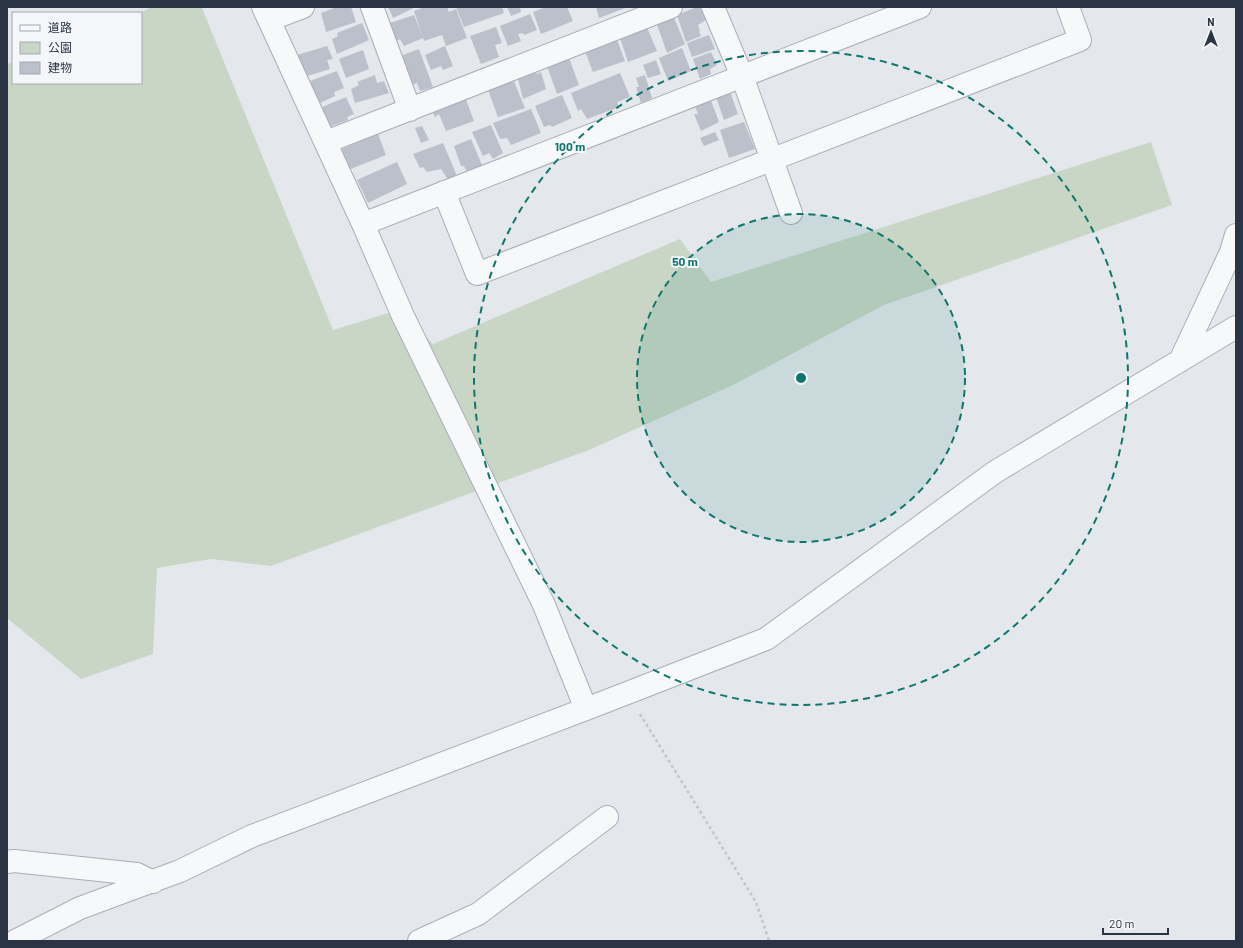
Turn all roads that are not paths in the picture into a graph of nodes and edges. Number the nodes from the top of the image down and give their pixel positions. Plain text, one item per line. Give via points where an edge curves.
1 (303, 7) edge
2 (372, 7) edge
3 (671, 7) edge
4 (713, 7) edge
5 (920, 7) edge
6 (1068, 7) edge
7 (266, 13) edge
8 (742, 76) junction
9 (410, 110) junction
10 (326, 142) junction
11 (772, 159) junction
12 (444, 192) junction
13 (791, 213) dead end
14 (363, 224) junction
15 (1236, 236) edge
16 (1236, 327) edge
17 (1180, 361) junction
18 (586, 709) junction
19 (607, 817) dead end
20 (7, 862) edge
21 (153, 882) junction
22 (15, 941) edge
23 (419, 941) edge

1 - 7 street
2 - 9 street
3 - 9 street
4 - 8 street
5 - 8 street
6 - 11 street via 1080,40
7 - 10 street
8 - 11 street
8 - 12 street
9 - 10 street
10 - 14 street
11 - 12 street via 477,274
11 - 13 street
12 - 14 street
14 - 18 street via 403,316 544,605
15 - 17 street
16 - 17 street
17 - 18 street via 995,472 766,639
18 - 21 street via 252,836
19 - 23 street via 478,914
20 - 21 street via 137,874
21 - 22 street via 80,908

